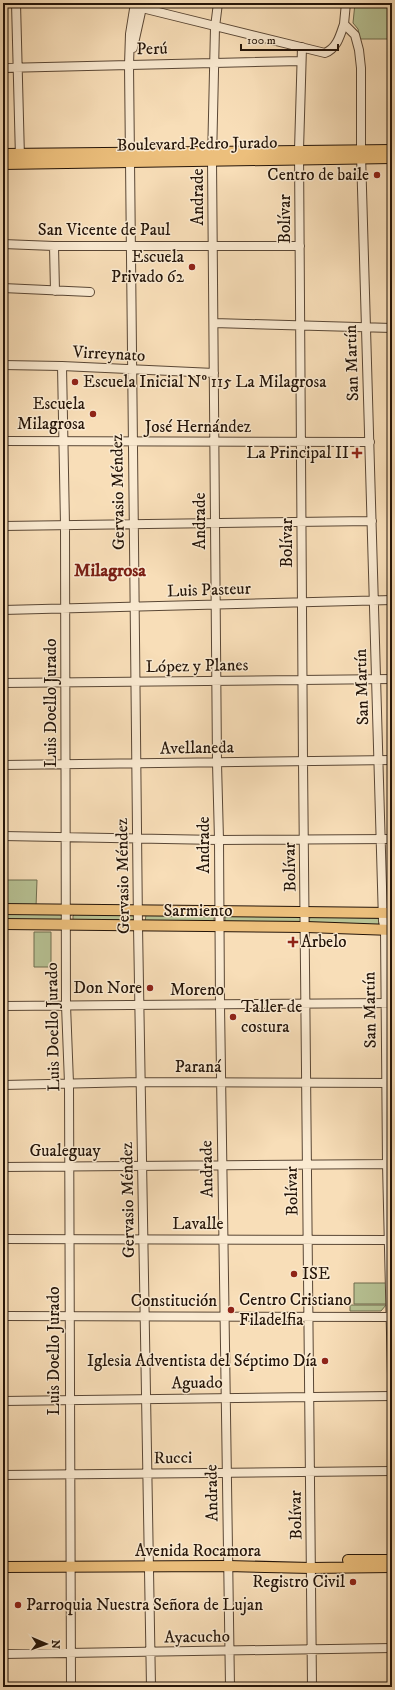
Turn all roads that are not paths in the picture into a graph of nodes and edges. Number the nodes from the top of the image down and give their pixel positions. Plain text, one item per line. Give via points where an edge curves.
1 (16, 3) edge
2 (130, 3) edge
3 (135, 3) edge
4 (218, 3) edge
5 (346, 3) edge
6 (143, 6) edge
7 (344, 24) junction
8 (215, 27) junction
9 (130, 34) junction
10 (302, 47) junction
11 (301, 61) junction
12 (215, 63) junction
13 (128, 65) junction
14 (18, 67) junction
15 (3, 68) edge
16 (392, 150) edge
17 (3, 154) edge
18 (299, 154) junction
19 (361, 154) junction
20 (213, 156) junction
21 (129, 157) junction
22 (392, 158) edge
23 (20, 159) junction
24 (3, 164) edge
25 (3, 244) edge
26 (213, 245) junction
27 (54, 246) junction
28 (131, 246) junction
29 (300, 246) junction
30 (3, 288) edge
31 (55, 291) junction
32 (90, 292) dead end
33 (214, 323) junction
34 (300, 326) junction
35 (366, 327) junction
36 (392, 328) edge
37 (3, 365) edge
38 (62, 366) junction
39 (132, 370) junction
40 (214, 373) junction
41 (3, 441) edge
42 (64, 441) junction
43 (133, 442) junction
44 (215, 442) junction
45 (301, 442) junction
46 (370, 442) junction
47 (372, 521) junction
48 (302, 522) junction
49 (215, 523) junction
50 (134, 524) junction
51 (65, 525) junction
52 (3, 526) edge
53 (374, 600) junction
54 (392, 600) edge
55 (302, 602) junction
56 (216, 604) junction
57 (135, 607) junction
58 (66, 608) junction
59 (3, 610) edge
60 (392, 679) edge
61 (303, 680) junction
62 (376, 680) junction
63 (216, 681) junction
64 (135, 682) junction
65 (3, 683) edge
66 (66, 683) junction
67 (379, 760) junction
68 (392, 760) edge
69 (303, 762) junction
70 (217, 763) junction
71 (66, 764) junction
72 (136, 764) junction
73 (3, 765) edge
74 (3, 836) edge
75 (67, 838) junction
76 (137, 839) junction
77 (304, 839) junction
78 (381, 839) junction
79 (392, 839) edge
80 (220, 840) junction
81 (3, 909) edge
82 (67, 910) junction
83 (138, 910) junction
84 (219, 911) junction
85 (306, 912) junction
86 (387, 913) edge
87 (3, 924) edge
88 (67, 925) junction
89 (138, 926) junction
90 (219, 927) junction
91 (306, 927) junction
92 (388, 930) edge
93 (306, 1003) junction
94 (388, 1003) edge
95 (66, 1005) junction
96 (139, 1005) junction
97 (220, 1005) junction
98 (3, 1006) edge
99 (141, 1082) junction
100 (221, 1082) junction
101 (306, 1082) junction
102 (68, 1083) junction
103 (389, 1083) edge
104 (3, 1085) edge
105 (390, 1164) edge
106 (222, 1165) junction
107 (307, 1165) junction
108 (68, 1166) junction
109 (142, 1166) junction
110 (3, 1167) edge
111 (3, 1238) edge
112 (68, 1239) junction
113 (144, 1239) junction
114 (223, 1240) junction
115 (308, 1240) junction
116 (390, 1240) edge
117 (3, 1316) edge
118 (69, 1316) junction
119 (145, 1316) junction
120 (225, 1316) junction
121 (309, 1316) junction
122 (391, 1317) edge
123 (392, 1375) edge
124 (392, 1396) edge
125 (310, 1397) junction
126 (226, 1398) junction
127 (147, 1399) junction
128 (69, 1400) junction
129 (3, 1401) edge
130 (392, 1471) edge
131 (310, 1472) junction
132 (148, 1473) junction
133 (227, 1473) junction
134 (70, 1474) junction
135 (3, 1475) edge
136 (392, 1560) edge
137 (3, 1561) edge
138 (228, 1563) junction
139 (70, 1564) junction
140 (150, 1564) junction
141 (311, 1564) junction
142 (3, 1567) edge
143 (392, 1567) edge
144 (392, 1648) edge
145 (312, 1650) junction
146 (229, 1651) junction
147 (150, 1653) junction
148 (3, 1654) edge
149 (71, 1654) junction
150 (72, 1687) edge
151 (150, 1687) edge
152 (230, 1687) edge
153 (312, 1687) edge

1 - 14 street
2 - 9 street
3 - 9 street, Gervasio Méndez
4 - 8 street, Andrade
5 - 7 street
6 - 8 street
6 - 13 street, Gervasio Méndez
7 - 10 street via 332,50 325,53
7 - 19 street, San Martín via 355,35 361,68
8 - 10 street
8 - 12 street, Andrade
9 - 13 street, Gervasio Méndez
10 - 11 street, Bolívar
11 - 12 street, Perú
11 - 18 street, Bolívar
12 - 13 street, Perú
12 - 20 street, Andrade
13 - 14 street, Perú
13 - 21 street, Gervasio Méndez
14 - 15 street, Perú
14 - 23 street
16 - 19 main road, Boulevard Pedro Jurado
17 - 23 main road, Boulevard Pedro Jurado
18 - 19 main road, Boulevard Pedro Jurado
18 - 20 main road, Boulevard Pedro Jurado
18 - 29 street, Bolívar
19 - 22 main road, Boulevard Pedro Jurado
19 - 35 street, San Martín
20 - 21 main road, Boulevard Pedro Jurado
20 - 26 street, Andrade
21 - 23 main road, Boulevard Pedro Jurado
21 - 28 street, Gervasio Méndez
23 - 24 main road, Boulevard Pedro Jurado
25 - 27 street, San Vicente de Paul
26 - 28 street, San Vicente de Paul
26 - 29 street, San Vicente de Paul
26 - 33 street, Andrade
27 - 28 street, San Vicente de Paul
27 - 31 street
28 - 39 street, Gervasio Méndez
29 - 34 street, Bolívar
30 - 31 street
31 - 32 street
33 - 34 street
33 - 40 street, Andrade
34 - 35 street
34 - 45 street, Bolívar
35 - 36 street
35 - 46 street, San Martín
37 - 38 street, Virreynato
38 - 39 street, Virreynato
38 - 42 street, Luis Doello Jurado
39 - 40 street, Virreynato
39 - 43 street, Gervasio Méndez
40 - 44 street, Andrade
41 - 42 street, José Hernández
42 - 43 street, José Hernández
42 - 51 street, Luis Doello Jurado
43 - 44 street, José Hernández
43 - 50 street, Gervasio Méndez
44 - 45 street, José Hernández
44 - 49 street, Andrade
45 - 46 street, José Hernández
45 - 48 street, Bolívar
46 - 47 street, San Martín
47 - 48 street
47 - 53 street, San Martín
48 - 49 street
48 - 55 street, Bolívar
49 - 50 street
49 - 56 street, Andrade
50 - 51 street
50 - 57 street, Gervasio Méndez
51 - 52 street
51 - 58 street, Luis Doello Jurado
53 - 54 street, Luis Pasteur
53 - 55 street, Luis Pasteur
53 - 62 street, San Martín
55 - 56 street, Luis Pasteur
55 - 61 street, Bolívar
56 - 57 street, Luis Pasteur
56 - 63 street, Andrade
57 - 58 street, Luis Pasteur
57 - 64 street, Gervasio Méndez
58 - 59 street, Luis Pasteur
58 - 66 street, Luis Doello Jurado
60 - 62 street, López y Planes
61 - 62 street, López y Planes
61 - 63 street, López y Planes
61 - 69 street, Bolívar
62 - 67 street, San Martín
63 - 64 street, López y Planes
63 - 70 street, Andrade
64 - 66 street, López y Planes
64 - 72 street, Gervasio Méndez
65 - 66 street, López y Planes
66 - 71 street, Luis Doello Jurado
67 - 68 street, Avellaneda
67 - 69 street, Avellaneda
67 - 78 street, San Martín
69 - 70 street, Avellaneda
69 - 77 street, Bolívar
70 - 72 street, Avellaneda
70 - 80 street, Andrade
71 - 72 street, Avellaneda
71 - 73 street, Avellaneda
71 - 75 street, Luis Doello Jurado
72 - 76 street, Gervasio Méndez
74 - 75 street
75 - 76 street
75 - 82 street, Luis Doello Jurado
76 - 80 street
76 - 83 street, Gervasio Méndez
77 - 78 street
77 - 80 street
77 - 85 street, Bolívar
78 - 79 street
78 - 86 street, San Martín
80 - 84 street, Andrade
81 - 82 main road, Sarmiento
82 - 83 main road, Sarmiento
82 - 88 street, Luis Doello Jurado
83 - 84 main road, Sarmiento
83 - 89 street, Gervasio Méndez
84 - 85 main road, Sarmiento
84 - 90 street, Andrade
85 - 86 main road, Sarmiento
85 - 91 street, Bolívar
86 - 92 street, San Martín
87 - 88 main road, Sarmiento
88 - 89 main road, Sarmiento
88 - 95 street, Luis Doello Jurado
89 - 90 main road, Sarmiento
89 - 96 street, Gervasio Méndez
90 - 91 main road, Sarmiento
90 - 97 street, Andrade
91 - 92 main road, Sarmiento
91 - 93 street, Bolívar
92 - 94 street, San Martín
93 - 94 street, Moreno
93 - 97 street, Moreno
93 - 101 street, Bolívar
94 - 103 street, San Martín
95 - 96 street, Moreno
95 - 98 street, Moreno
95 - 102 street, Luis Doello Jurado
96 - 97 street, Moreno
96 - 99 street, Gervasio Méndez
97 - 100 street, Andrade
99 - 100 street, Paraná
99 - 102 street, Paraná
99 - 109 street, Gervasio Méndez
100 - 101 street, Paraná
100 - 106 street, Andrade
101 - 103 street, Paraná
101 - 107 street, Bolívar
102 - 104 street, Paraná
102 - 108 street, Luis Doello Jurado
103 - 105 street, San Martín
105 - 107 street, Gualeguay
105 - 116 street, San Martín
106 - 107 street, Gualeguay
106 - 109 street, Gualeguay
106 - 114 street, Andrade
107 - 115 street, Bolívar
108 - 109 street, Gualeguay
108 - 110 street, Gualeguay
108 - 112 street, Luis Doello Jurado
109 - 113 street, Gervasio Méndez
111 - 112 street, Lavalle
112 - 113 street, Lavalle
112 - 118 street, Luis Doello Jurado
113 - 114 street, Lavalle
113 - 119 street, Gervasio Méndez
114 - 115 street, Lavalle
114 - 120 street, Andrade
115 - 116 street, Lavalle
115 - 121 street, Bolívar
116 - 122 street, San Martín
117 - 118 street, Constitución
118 - 119 street, Constitución
118 - 128 street, Luis Doello Jurado
119 - 120 street, Constitución
119 - 127 street, Gervasio Méndez
120 - 121 street, Constitución
120 - 126 street, Andrade
121 - 122 street, Constitución
121 - 125 street, Bolívar
122 - 123 street, San Martín
124 - 125 street, Aguado
125 - 126 street, Aguado
125 - 131 street, Bolívar
126 - 127 street, Aguado
126 - 133 street, Andrade
127 - 128 street, Aguado
127 - 132 street, Gervasio Méndez
128 - 129 street, Aguado
128 - 134 street, Luis Doello Jurado
130 - 131 street, Rucci
131 - 133 street, Rucci
131 - 141 street, Bolívar
132 - 133 street, Rucci
132 - 134 street, Rucci
132 - 140 street, Gervasio Méndez
133 - 138 street, Andrade
134 - 135 street, Rucci
134 - 139 street, Luis Doello Jurado
136 - 141 main road, Avenida Rocamora
137 - 139 main road, Avenida Rocamora
138 - 140 main road, Avenida Rocamora
138 - 141 main road, Avenida Rocamora
138 - 146 street, Andrade
139 - 140 main road, Avenida Rocamora
139 - 142 main road, Avenida Rocamora
139 - 149 street, Luis Doello Jurado
140 - 147 street, Gervasio Méndez
141 - 143 main road, Avenida Rocamora
141 - 145 street, Bolívar
144 - 145 street, Ayacucho
145 - 146 street, Ayacucho
145 - 153 street, Bolívar
146 - 147 street, Ayacucho
146 - 152 street, Andrade
147 - 149 street, Ayacucho
147 - 151 street, Gervasio Méndez
148 - 149 street, Ayacucho
149 - 150 street, Luis Doello Jurado

